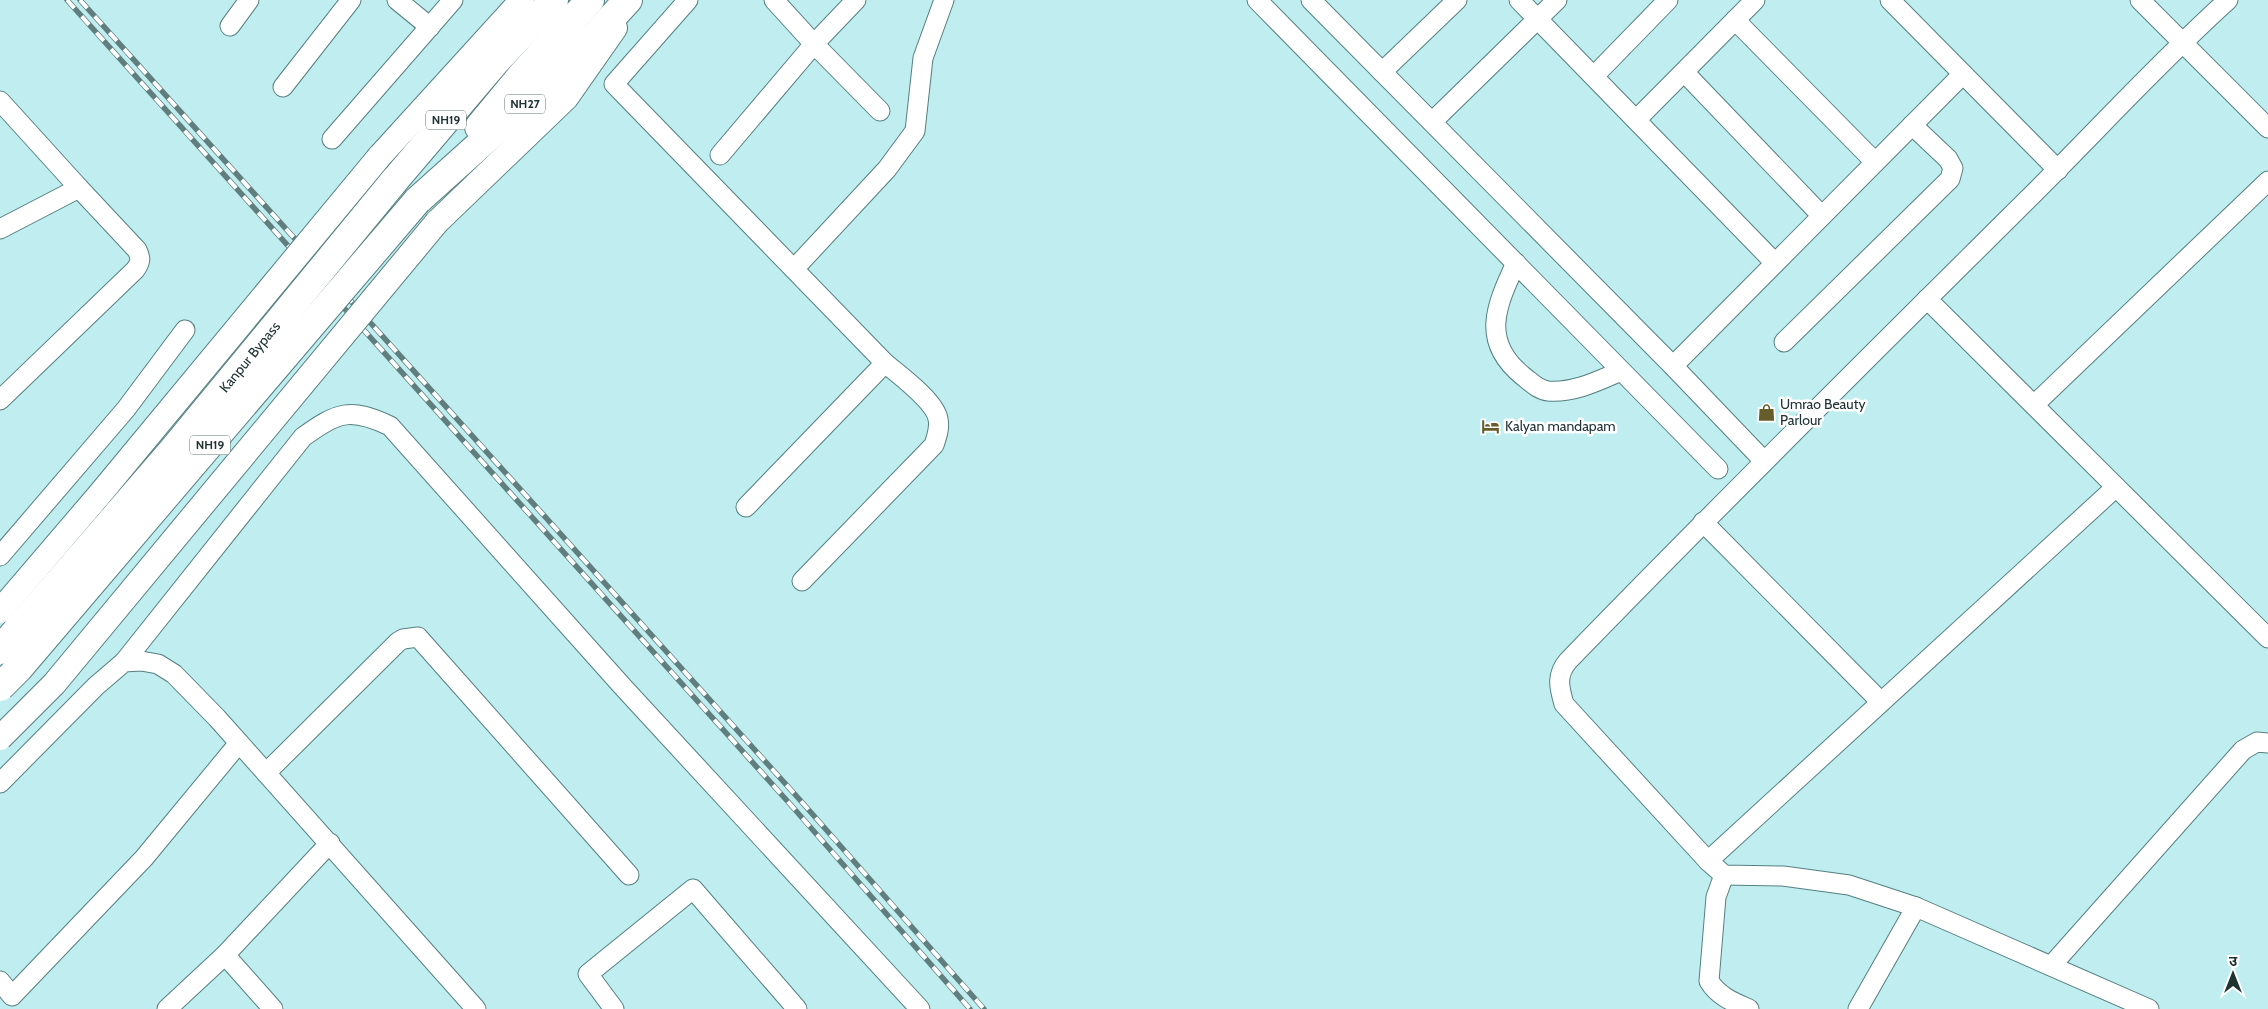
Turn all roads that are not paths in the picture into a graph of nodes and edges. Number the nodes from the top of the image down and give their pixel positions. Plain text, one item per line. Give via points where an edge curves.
1 (249, 0) edge
2 (351, 0) edge
3 (397, 0) edge
4 (453, 0) edge
5 (522, 0) edge
6 (538, 0) edge
7 (554, 0) edge
8 (590, 0) edge
9 (628, 0) edge
10 (634, 0) edge
11 (688, 0) edge
12 (774, 0) edge
13 (856, 0) edge
14 (944, 0) edge
15 (1257, 0) edge
16 (1311, 0) edge
17 (1457, 0) edge
18 (1520, 0) edge
19 (1557, 0) edge
20 (1668, 0) edge
21 (1755, 0) edge
22 (1890, 0) edge
23 (2140, 0) edge
24 (2228, 0) edge
25 (1538, 19) junction
26 (1735, 20) junction
27 (230, 26) dead end
28 (430, 27) junction
29 (2182, 42) junction
30 (814, 44) junction
31 (497, 60) junction
32 (1382, 72) junction
33 (1684, 72) junction
34 (1963, 74) junction
35 (1594, 76) junction
36 (283, 87) dead end
37 (0, 101) edge
38 (880, 111) dead end
39 (1636, 120) junction
40 (1432, 122) junction
41 (1912, 125) junction
42 (2268, 128) edge
43 (332, 139) dead end
44 (720, 155) dead end
45 (1875, 162) junction
46 (2058, 170) junction
47 (2268, 181) edge
48 (79, 188) junction
49 (417, 201) junction
50 (1822, 216) junction
51 (0, 229) edge
52 (1516, 263) junction
53 (1775, 263) junction
54 (794, 269) junction
55 (1927, 299) junction
56 (185, 330) dead end
57 (1784, 342) dead end
58 (885, 363) junction
59 (1673, 366) junction
60 (1621, 371) junction
61 (0, 400) edge
62 (2034, 406) junction
63 (1764, 461) junction
64 (1718, 469) dead end
65 (2116, 487) junction
66 (746, 507) dead end
67 (1702, 522) junction
68 (0, 556) edge
69 (802, 581) dead end
70 (0, 611) edge
71 (2268, 638) edge
72 (0, 650) edge
73 (124, 662) junction
74 (0, 687) edge
75 (1881, 702) junction
76 (0, 738) edge
77 (239, 744) junction
78 (2268, 744) edge
79 (266, 773) junction
80 (0, 783) edge
81 (330, 843) junction
82 (1708, 861) junction
83 (629, 875) dead end
84 (1724, 875) junction
85 (1916, 907) junction
86 (225, 955) junction
87 (2051, 966) junction
88 (0, 981) edge
89 (2123, 1004) edge
90 (167, 1009) edge
91 (273, 1009) edge
92 (476, 1009) edge
93 (614, 1009) edge
94 (797, 1009) edge
95 (920, 1009) edge
96 (1749, 1009) edge
97 (1858, 1009) edge
98 (2149, 1009) edge

1 - 27 street
2 - 36 street
3 - 28 street
4 - 28 street
5 - 70 main road, bridge via 379,157
6 - 31 highway
7 - 31 highway, NH19
8 - 49 highway, NH19 via 522,75
9 - 49 highway, NH27 via 564,69
10 - 76 main road, bridge via 566,98 437,222 54,684
11 - 54 street via 614,84
12 - 30 street
13 - 30 street
14 - 54 street via 923,58 915,131 887,169
15 - 52 street
16 - 32 street
17 - 32 street
18 - 25 street
19 - 25 street
20 - 35 street
21 - 26 street
22 - 34 street
23 - 29 street
24 - 29 street
25 - 35 street
25 - 40 street
26 - 33 street
26 - 45 street
28 - 43 street
29 - 42 street
29 - 46 street
30 - 38 street
30 - 44 street
31 - 72 highway, Kanpur Bypass / NH19, bridge via 394,180 173,450
32 - 40 street
33 - 39 street
33 - 50 street
34 - 41 street
34 - 46 street
35 - 39 street
37 - 48 street
39 - 53 street
40 - 59 street
41 - 45 street
41 - 57 street via 1948,158 1953,168 1950,179
45 - 50 street
46 - 55 street
47 - 62 street
48 - 51 street
48 - 61 street via 137,250 140,264
49 - 74 highway, Kanpur Bypass / NH19, bridge
50 - 53 street
52 - 60 street
52 - 60 street via 1500,298 1496,320 1496,338 1508,363 1538,389 1548,391 1588,386
53 - 59 street
54 - 58 street
55 - 62 street
55 - 63 street
56 - 68 street via 126,409
58 - 66 street
58 - 69 street via 929,402 938,417 939,428 934,445
59 - 63 street
60 - 64 street
62 - 65 street
63 - 67 street
65 - 71 street
65 - 75 street
67 - 75 street
67 - 82 street via 1568,660 1558,683 1564,704
73 - 77 street via 158,664 174,674
73 - 80 street
73 - 95 street via 303,437 324,422 344,415 366,415 390,426 616,679
75 - 82 street
77 - 79 street
77 - 88 street via 144,858 12,996
78 - 87 street via 2257,742 2243,750
79 - 81 street
79 - 83 street via 398,642 418,637
81 - 86 street
81 - 92 street
82 - 84 street
84 - 85 street via 1783,876 1849,885
84 - 96 street via 1716,897 1709,981 1715,990
85 - 87 street
85 - 97 street
86 - 90 street
86 - 91 street
87 - 89 street
89 - 98 street
93 - 94 street via 588,974 693,889

